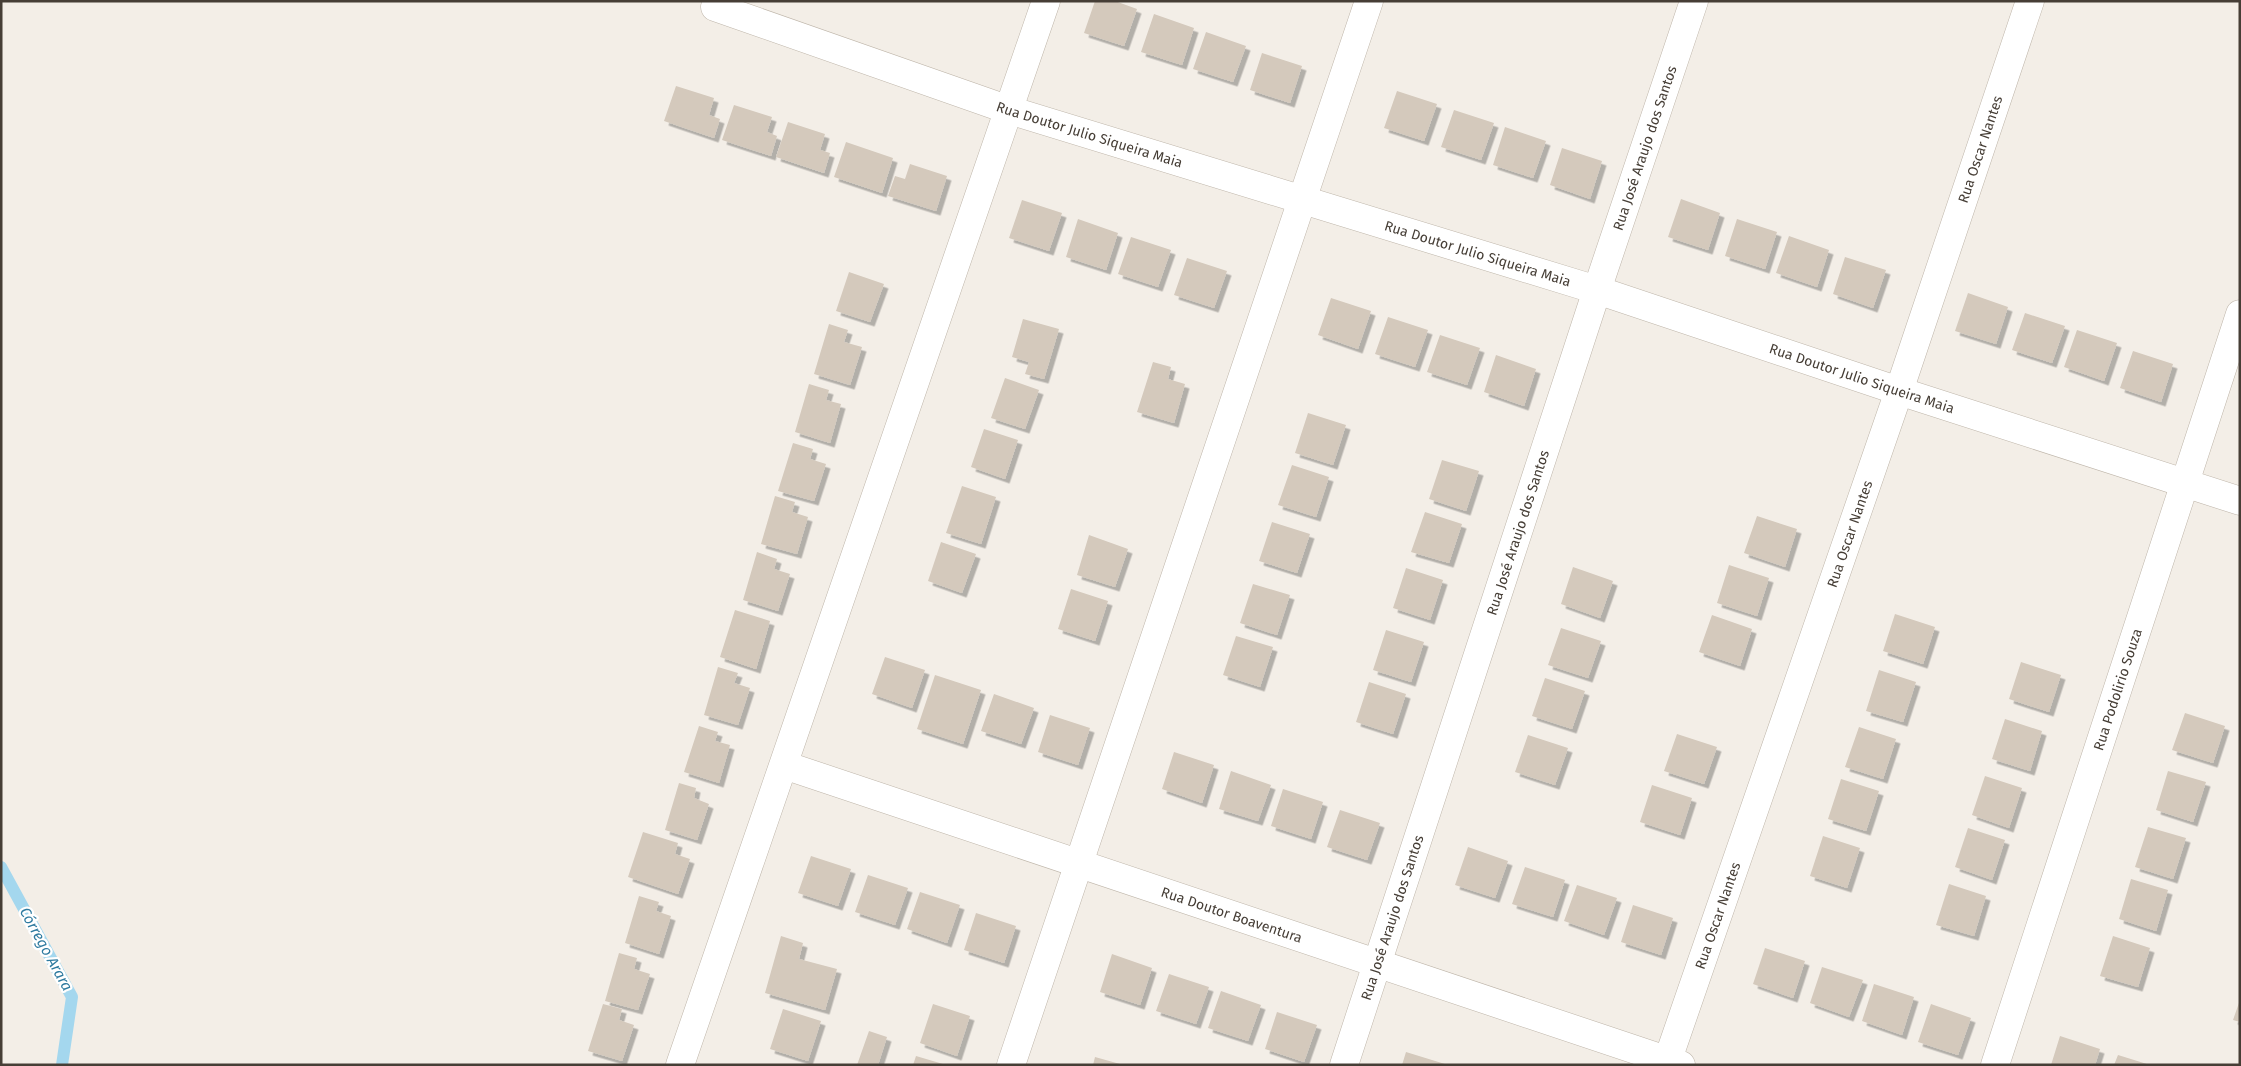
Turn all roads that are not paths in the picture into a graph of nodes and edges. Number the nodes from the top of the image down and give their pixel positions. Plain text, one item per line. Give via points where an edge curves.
1 (1046, 1) edge
2 (1369, 1) edge
3 (1694, 1) edge
4 (2030, 1) edge
5 (716, 4) edge
6 (1009, 110) junction
7 (1301, 198) junction
8 (1597, 290) junction
9 (2240, 314) edge
10 (1899, 392) junction
11 (2185, 482) junction
12 (2240, 502) edge
13 (784, 765) junction
14 (1080, 864) junction
15 (1378, 963) junction
16 (1671, 1063) edge
17 (680, 1065) edge
18 (1012, 1065) edge
19 (1344, 1065) edge
20 (1995, 1065) edge

1 - 6 street
2 - 7 street
3 - 8 street, Rua José Araujo dos Santos
4 - 10 street, Rua Oscar Nantes
5 - 6 street, Rua Doutor Julio Siqueira Maia
6 - 7 street, Rua Doutor Julio Siqueira Maia
6 - 13 street
7 - 8 street, Rua Doutor Julio Siqueira Maia
7 - 14 street
8 - 10 street, Rua Doutor Julio Siqueira Maia
8 - 15 street, Rua José Araujo dos Santos
9 - 11 street, Rua Podolirio Souza
10 - 11 street, Rua Doutor Julio Siqueira Maia
10 - 16 street, Rua Oscar Nantes
11 - 12 street, Rua Doutor Julio Siqueira Maia
11 - 20 street, Rua Podolirio Souza
13 - 14 street, Rua Doutor Boaventura
13 - 17 street
14 - 15 street, Rua Doutor Boaventura
14 - 18 street
15 - 16 street, Rua Doutor Boaventura
15 - 19 street, Rua José Araujo dos Santos

